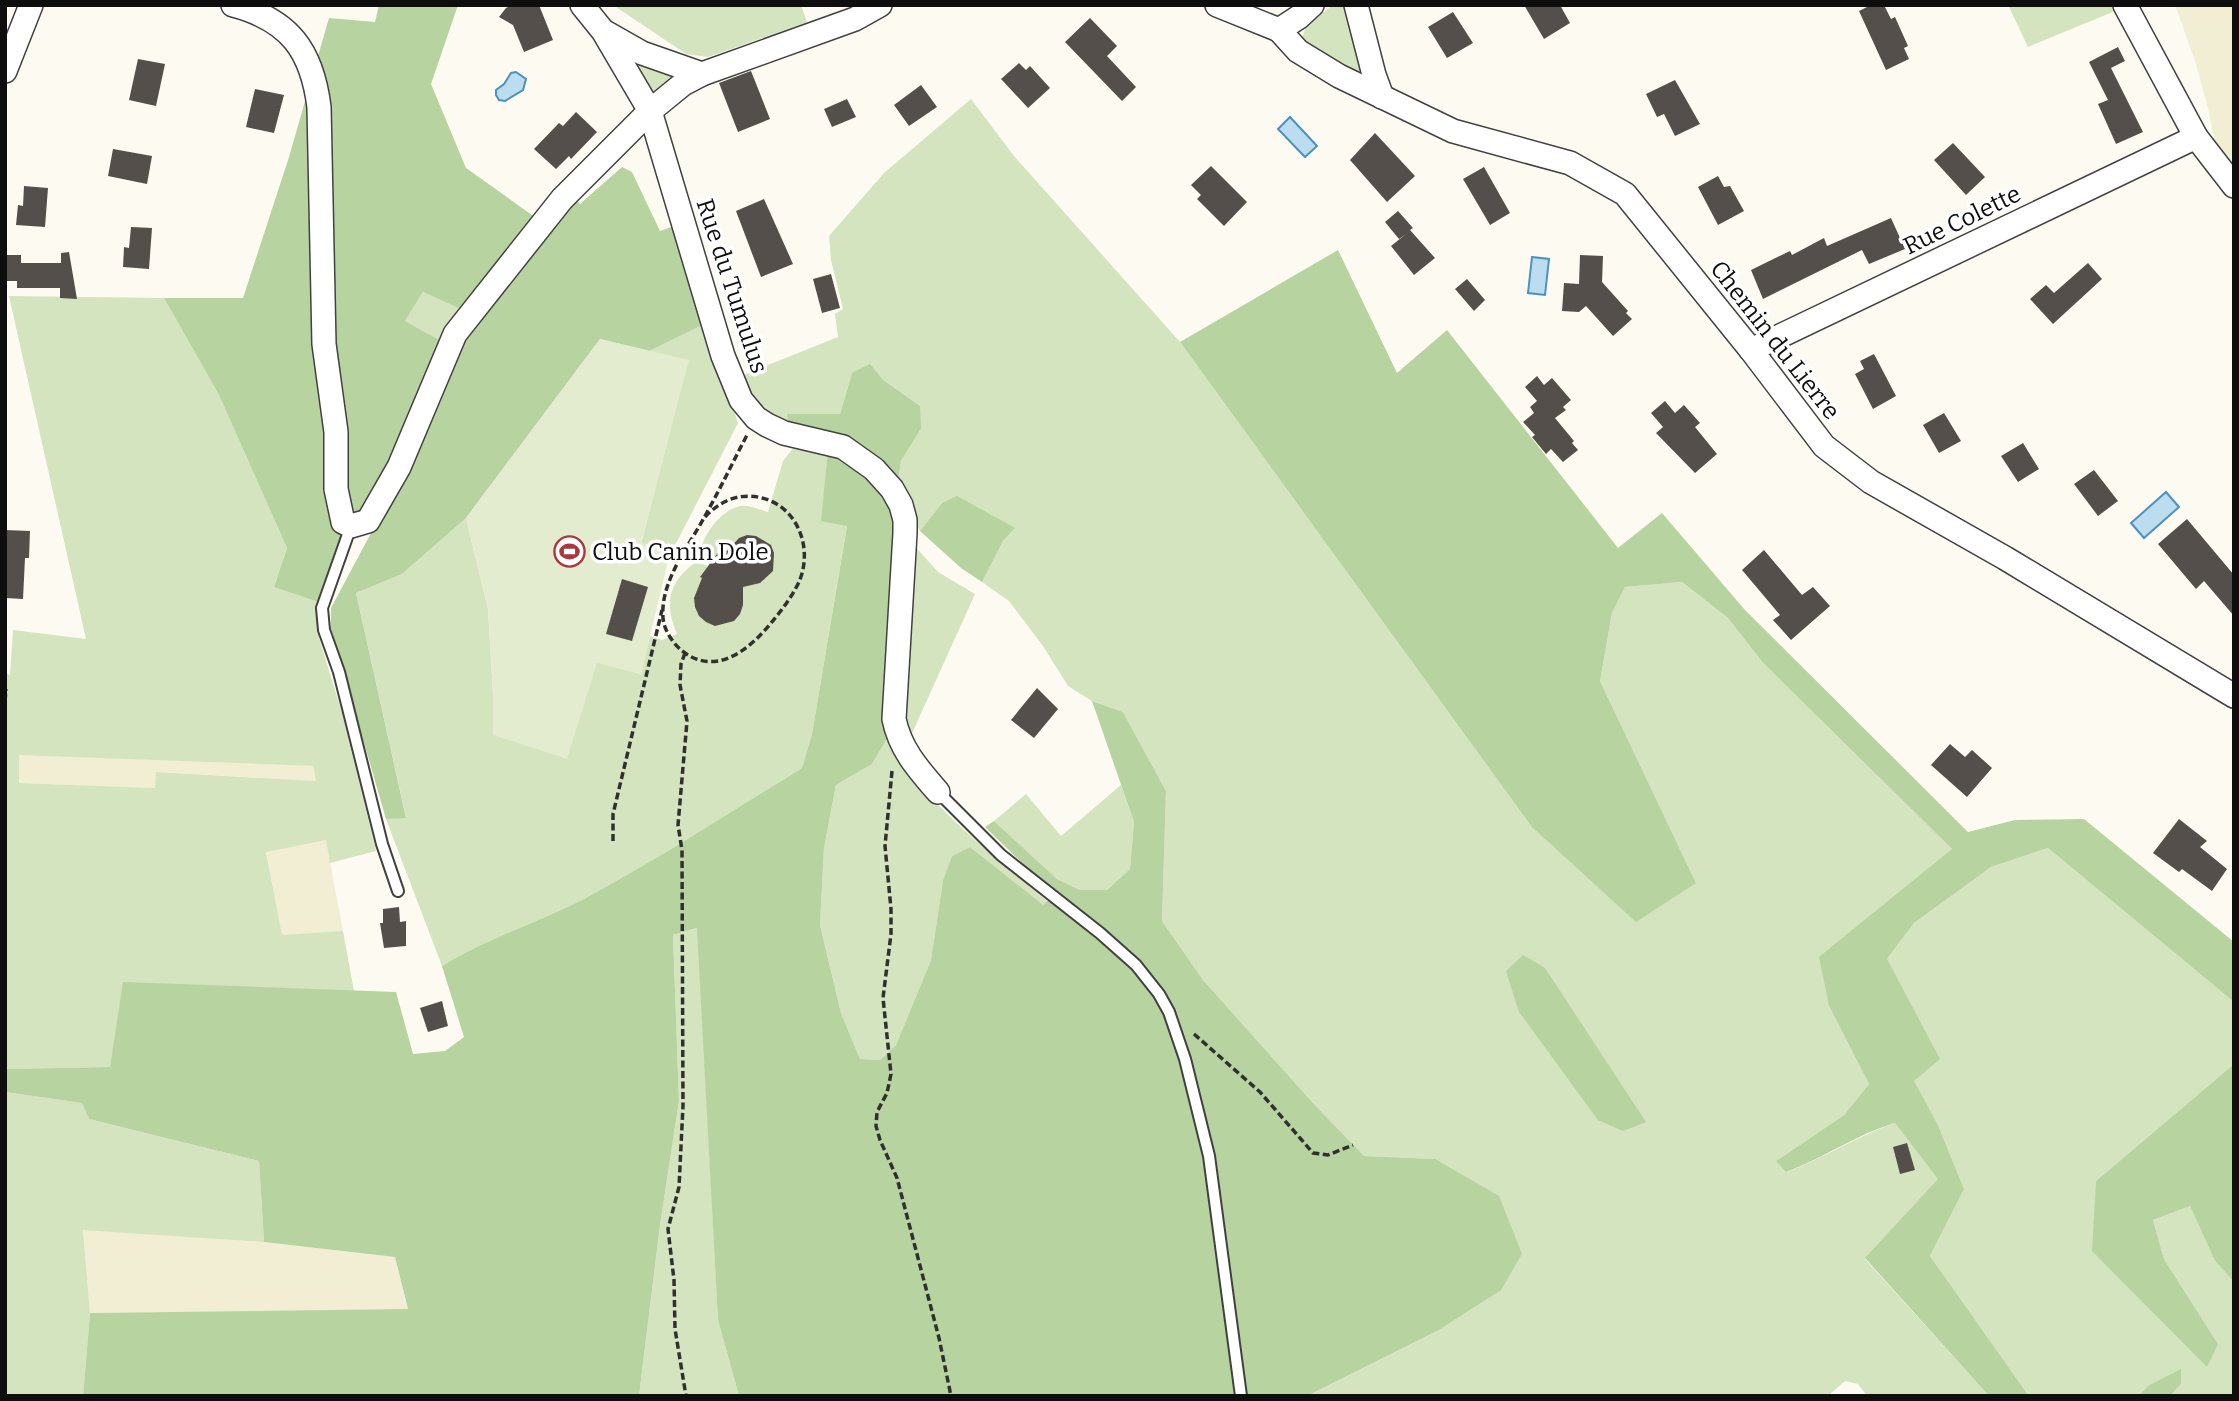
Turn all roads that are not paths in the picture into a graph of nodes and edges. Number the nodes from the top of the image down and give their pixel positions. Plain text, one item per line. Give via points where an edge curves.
1 (31, 5) edge
2 (233, 5) edge
3 (582, 5) edge
4 (880, 5) edge
5 (1217, 5) edge
6 (1312, 5) edge
7 (1356, 5) edge
8 (2125, 5) edge
9 (1279, 30) junction
10 (603, 31) junction
11 (5, 71) edge
12 (702, 74) junction
13 (1382, 97) junction
14 (650, 111) junction
15 (2196, 137) junction
16 (2234, 186) edge
17 (1751, 350) junction
18 (351, 526) junction
19 (2234, 696) edge
20 (938, 792) joint
21 (398, 891) dead end
22 (1241, 1396) edge

1 - 11 street
2 - 18 street via 291,35 308,61 317,88 324,344 336,432 336,489 342,522
3 - 10 street, Rue du Tumulus
4 - 12 street via 855,19
5 - 9 street
6 - 9 street
7 - 13 street
8 - 15 street
9 - 13 street, Chemin du Lierre via 1298,51
10 - 12 street via 642,53
10 - 14 street, Rue du Tumulus
12 - 14 street
13 - 17 street, Chemin du Lierre via 1453,131 1570,163 1625,194
14 - 18 street via 562,199 455,334 399,467 368,522
14 - 20 street, Rue du Tumulus via 723,356 741,400 756,418 784,433 843,447 874,469 901,505 905,533 894,719 904,750
15 - 16 street
15 - 17 street, Rue Colette
17 - 19 street, Chemin du Lierre via 1825,446 1871,482
18 - 21 lane via 322,608 324,631 340,672
20 - 22 lane via 1001,855 1136,965 1169,1012 1209,1156

